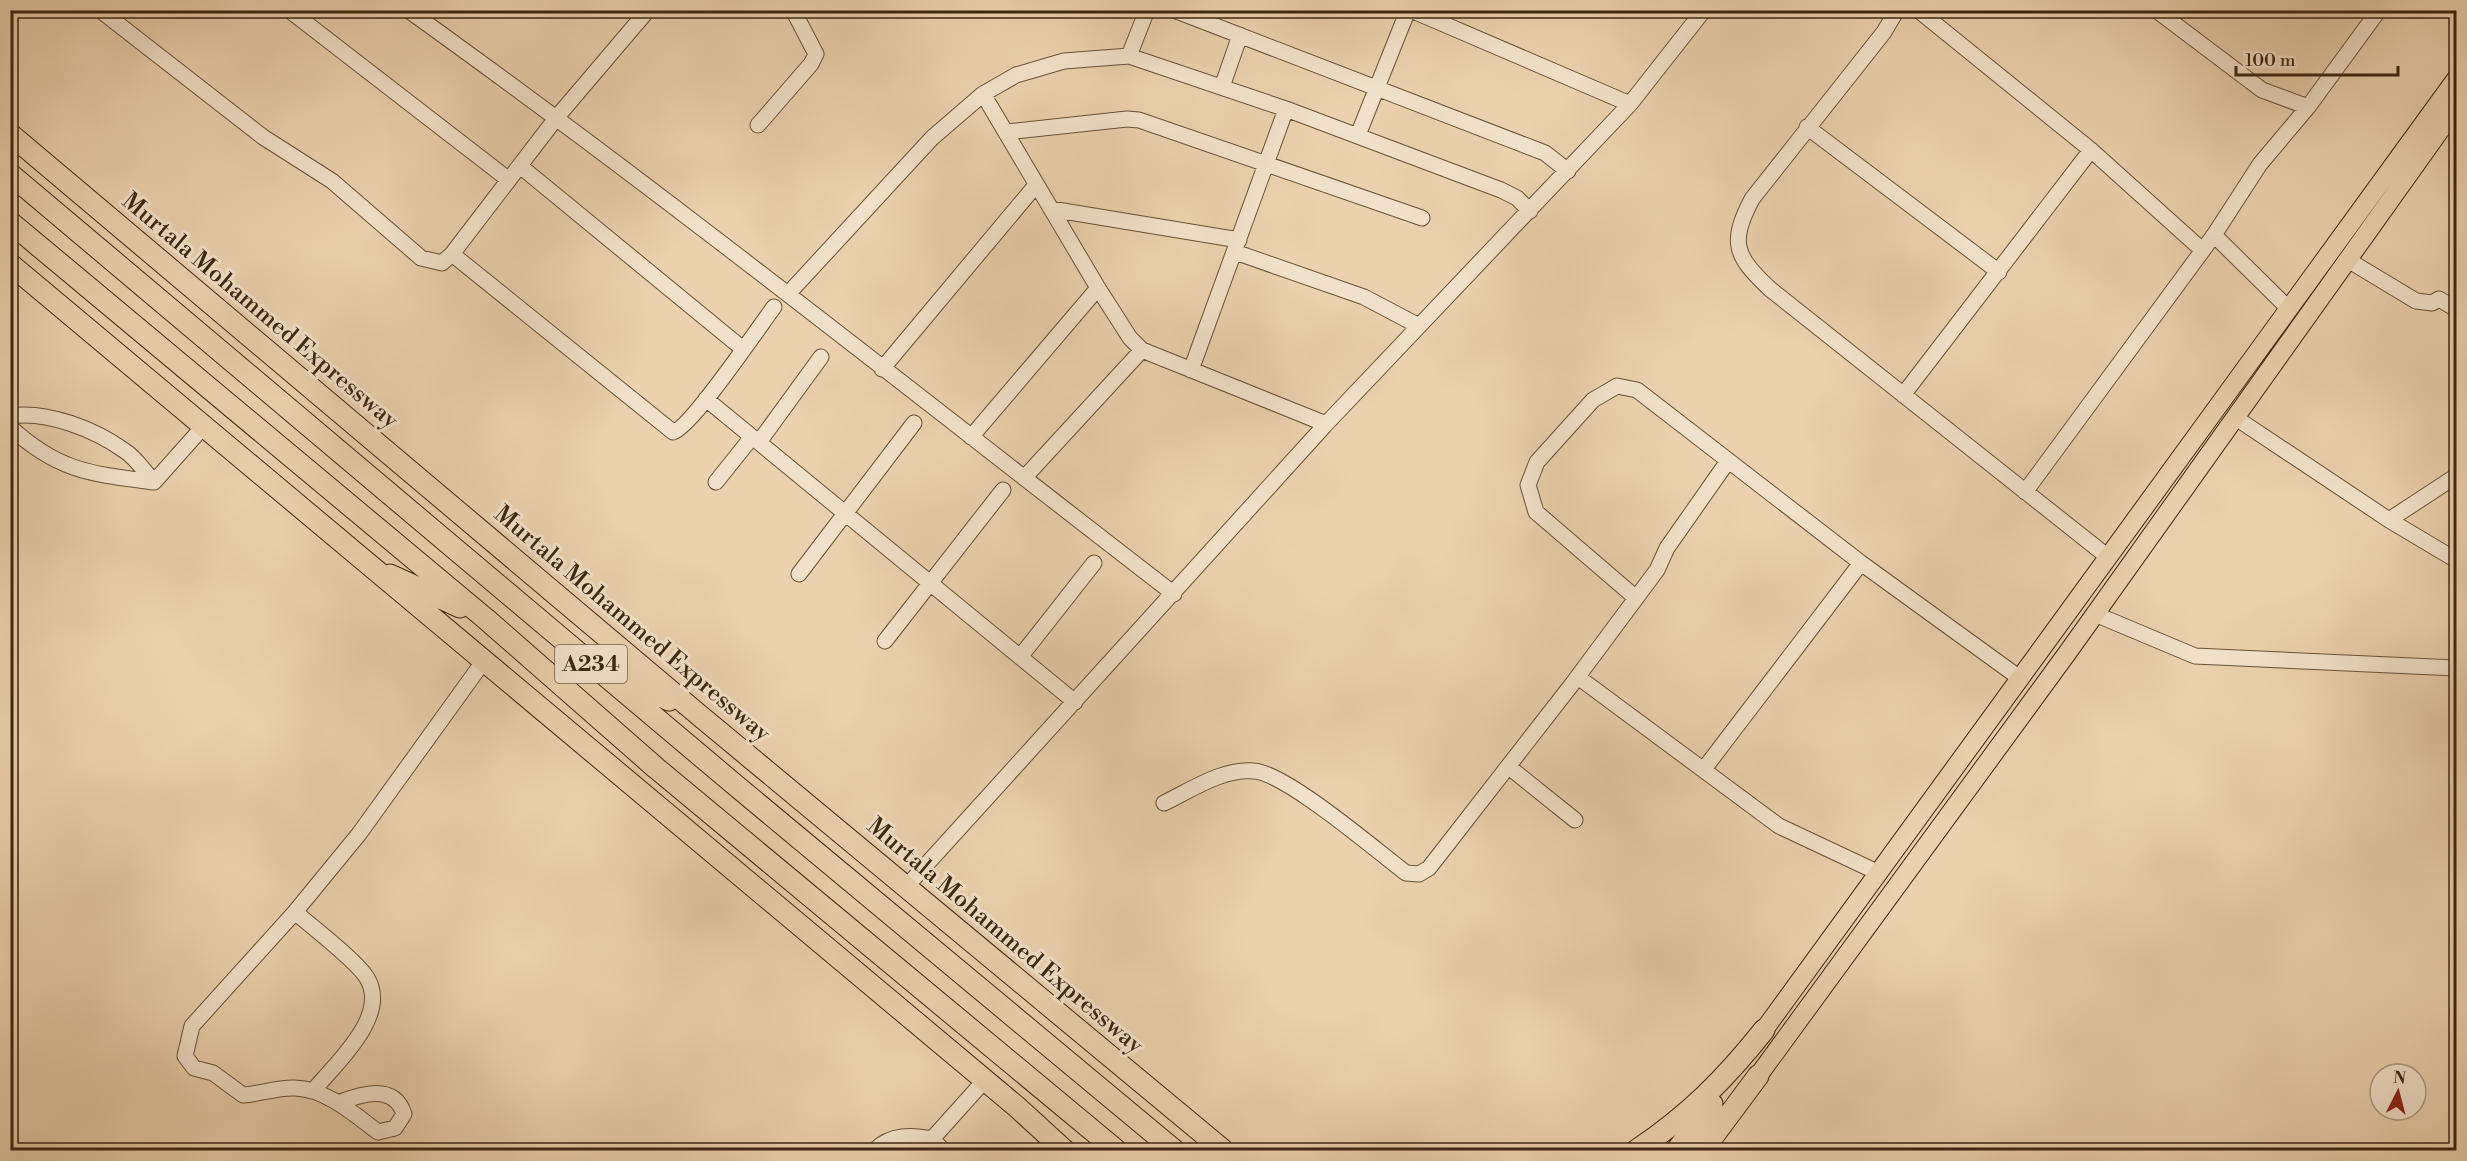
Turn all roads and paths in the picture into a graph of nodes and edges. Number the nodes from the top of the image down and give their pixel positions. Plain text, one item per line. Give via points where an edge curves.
1 (100, 10) edge
2 (289, 10) edge
3 (408, 10) edge
4 (648, 10) edge
5 (793, 10) edge
6 (1147, 10) edge
7 (1174, 10) edge
8 (1410, 10) edge
9 (1704, 10) edge
10 (1897, 10) edge
11 (1918, 10) edge
12 (2379, 10) edge
13 (2161, 12) edge
14 (1240, 35) junction
15 (1129, 56) junction
16 (2457, 79) edge
17 (1222, 87) junction
18 (1377, 87) junction
19 (983, 94) junction
20 (1630, 104) junction
21 (2308, 107) junction
22 (2457, 108) edge
23 (1286, 109) junction
24 (557, 117) junction
25 (758, 125) dead end
26 (1808, 127) junction
27 (10, 132) edge
28 (1006, 132) junction
29 (1358, 135) junction
30 (2091, 150) junction
31 (1266, 164) junction
32 (520, 166) junction
33 (1568, 171) junction
34 (10, 174) edge
35 (509, 180) junction
36 (1036, 185) junction
37 (1052, 209) junction
38 (1530, 211) junction
39 (1422, 218) dead end
40 (10, 222) edge
41 (2214, 235) junction
42 (1237, 246) junction
43 (2201, 249) junction
44 (452, 254) junction
45 (2348, 260) junction
46 (10, 264) edge
47 (1999, 272) junction
48 (1098, 288) junction
49 (788, 294) junction
50 (774, 307) dead end
51 (2289, 309) junction
52 (2457, 309) edge
53 (1417, 326) junction
54 (744, 349) junction
55 (1142, 350) junction
56 (821, 357) dead end
57 (882, 369) junction
58 (1191, 370) junction
59 (1903, 394) junction
60 (706, 399) junction
61 (336, 407) junction
62 (10, 416) edge
63 (2236, 418) junction
64 (914, 423) dead end
65 (1326, 424) junction
66 (10, 427) edge
67 (203, 427) junction
68 (971, 437) junction
69 (755, 440) junction
70 (1728, 461) junction
71 (2457, 476) edge
72 (1024, 478) junction
73 (154, 482) junction
74 (716, 482) dead end
75 (1003, 490) dead end
76 (2025, 492) junction
77 (402, 503) junction
78 (846, 514) junction
79 (2389, 520) junction
80 (2108, 557) junction
81 (2457, 560) edge
82 (365, 563) junction
83 (1094, 563) dead end
84 (1861, 563) junction
85 (799, 574) dead end
86 (931, 584) junction
87 (1174, 594) junction
88 (1636, 598) junction
89 (2095, 614) junction
90 (486, 619) junction
91 (885, 641) dead end
92 (581, 655) junction
93 (1020, 657) junction
94 (483, 662) junction
95 (2457, 668) edge
96 (1578, 677) junction
97 (2020, 679) junction
98 (1075, 702) junction
99 (699, 715) junction
100 (1509, 767) junction
101 (656, 768) junction
102 (1704, 769) junction
103 (1164, 803) dead end
104 (1575, 820) dead end
105 (720, 860) junction
106 (1879, 873) junction
107 (906, 887) junction
108 (295, 912) junction
109 (1764, 1030) junction
110 (1758, 1076) junction
111 (985, 1080) junction
112 (313, 1091) junction
113 (338, 1103) dead end
114 (1017, 1107) junction
115 (1192, 1124) junction
116 (938, 1145) edge
117 (875, 1150) edge
118 (1056, 1150) edge
119 (1064, 1150) edge
120 (1116, 1150) edge
121 (1174, 1150) edge
122 (1223, 1150) edge
123 (1234, 1150) edge
124 (1637, 1150) edge
125 (1677, 1150) edge
126 (1703, 1150) edge
127 (1717, 1150) edge

1 - 44 street via 254,131 332,181 422,258 442,263
2 - 35 street
3 - 24 street
4 - 24 street
5 - 25 street via 816,54
6 - 15 street
7 - 14 street
8 - 18 street
8 - 20 street
9 - 20 street
10 - 26 street
11 - 30 street
12 - 21 street
13 - 21 street via 2262,90
14 - 17 street
14 - 18 street
15 - 17 street
15 - 19 street via 1041,66 999,82
16 - 51 main road
17 - 23 street
18 - 29 street
18 - 33 street via 1545,153
19 - 28 street
19 - 49 street via 932,138
20 - 33 street
21 - 41 street via 2260,164
22 - 45 main road
23 - 29 street
23 - 31 street
24 - 32 street
24 - 49 street
26 - 47 street
26 - 59 street via 1752,199 1743,216 1739,253 1770,289
27 - 61 highway, Murtala Mohammed Expressway
28 - 31 street via 1133,119
28 - 36 street
29 - 38 street via 1501,190
30 - 43 street
30 - 47 street
31 - 39 street
31 - 42 street
32 - 35 street
32 - 54 street
33 - 38 street
34 - 77 highway, A234
35 - 44 street
36 - 37 street
36 - 57 street
37 - 42 street
37 - 48 street
38 - 53 street
40 - 90 highway, A234
41 - 43 street
41 - 51 street
42 - 53 street via 1364,297
42 - 58 street
43 - 76 street
44 - 60 street via 668,429 678,431
45 - 52 street via 2416,301 2432,303 2439,299
45 - 63 main road
46 - 67 highway
47 - 59 street
48 - 55 street
48 - 68 street
49 - 57 street
50 - 54 street
51 - 80 main road
53 - 65 street
54 - 60 street
55 - 58 street
55 - 72 street
56 - 69 street
57 - 68 street
58 - 65 street
59 - 76 street
60 - 69 street
61 - 77 highway
61 - 99 highway, Murtala Mohammed Expressway
62 - 73 street via 45,417 94,433 127,451
63 - 79 street
63 - 89 main road
64 - 78 street
65 - 87 street
66 - 73 street via 30,445 62,464 89,473
67 - 73 street
67 - 82 highway
68 - 72 street
69 - 74 street
69 - 78 street
70 - 84 street
70 - 88 street
70 - 88 street via 1637,390 1617,386 1593,400 1537,462 1528,485 1536,512
71 - 79 street
72 - 87 street
75 - 86 street
76 - 80 street
77 - 92 highway, A234
78 - 85 street
78 - 86 street
79 - 81 street
80 - 97 main road
82 - 90 highway
82 - 94 highway
83 - 93 street
84 - 97 street
84 - 102 street
86 - 91 street
86 - 93 street
87 - 98 street
88 - 96 street
89 - 95 street via 2195,656
89 - 110 main road
90 - 101 highway, A234
92 - 99 highway
92 - 121 highway, A234
93 - 98 street
94 - 105 highway
94 - 108 street via 359,834
96 - 100 street
96 - 102 street
97 - 106 main road
98 - 107 street
99 - 107 highway, Murtala Mohammed Expressway
100 - 103 street via 1429,868 1419,874 1406,873 1312,802 1266,773 1253,770 1217,777
100 - 104 street
101 - 105 highway
101 - 120 highway, A234
102 - 106 street via 1779,826
105 - 111 highway
106 - 109 main road
107 - 115 highway, Murtala Mohammed Expressway
108 - 112 street via 363,972 374,1004 366,1024
108 - 112 street via 192,1026 185,1056 194,1068 213,1073 243,1095 294,1088
109 - 124 highway via 1698,1105
109 - 125 highway
110 - 126 highway
110 - 127 highway
111 - 114 highway
111 - 116 street
112 - 113 street
114 - 118 highway
114 - 119 highway
115 - 122 highway, Murtala Mohammed Expressway
115 - 123 highway
116 - 117 street via 911,1135

